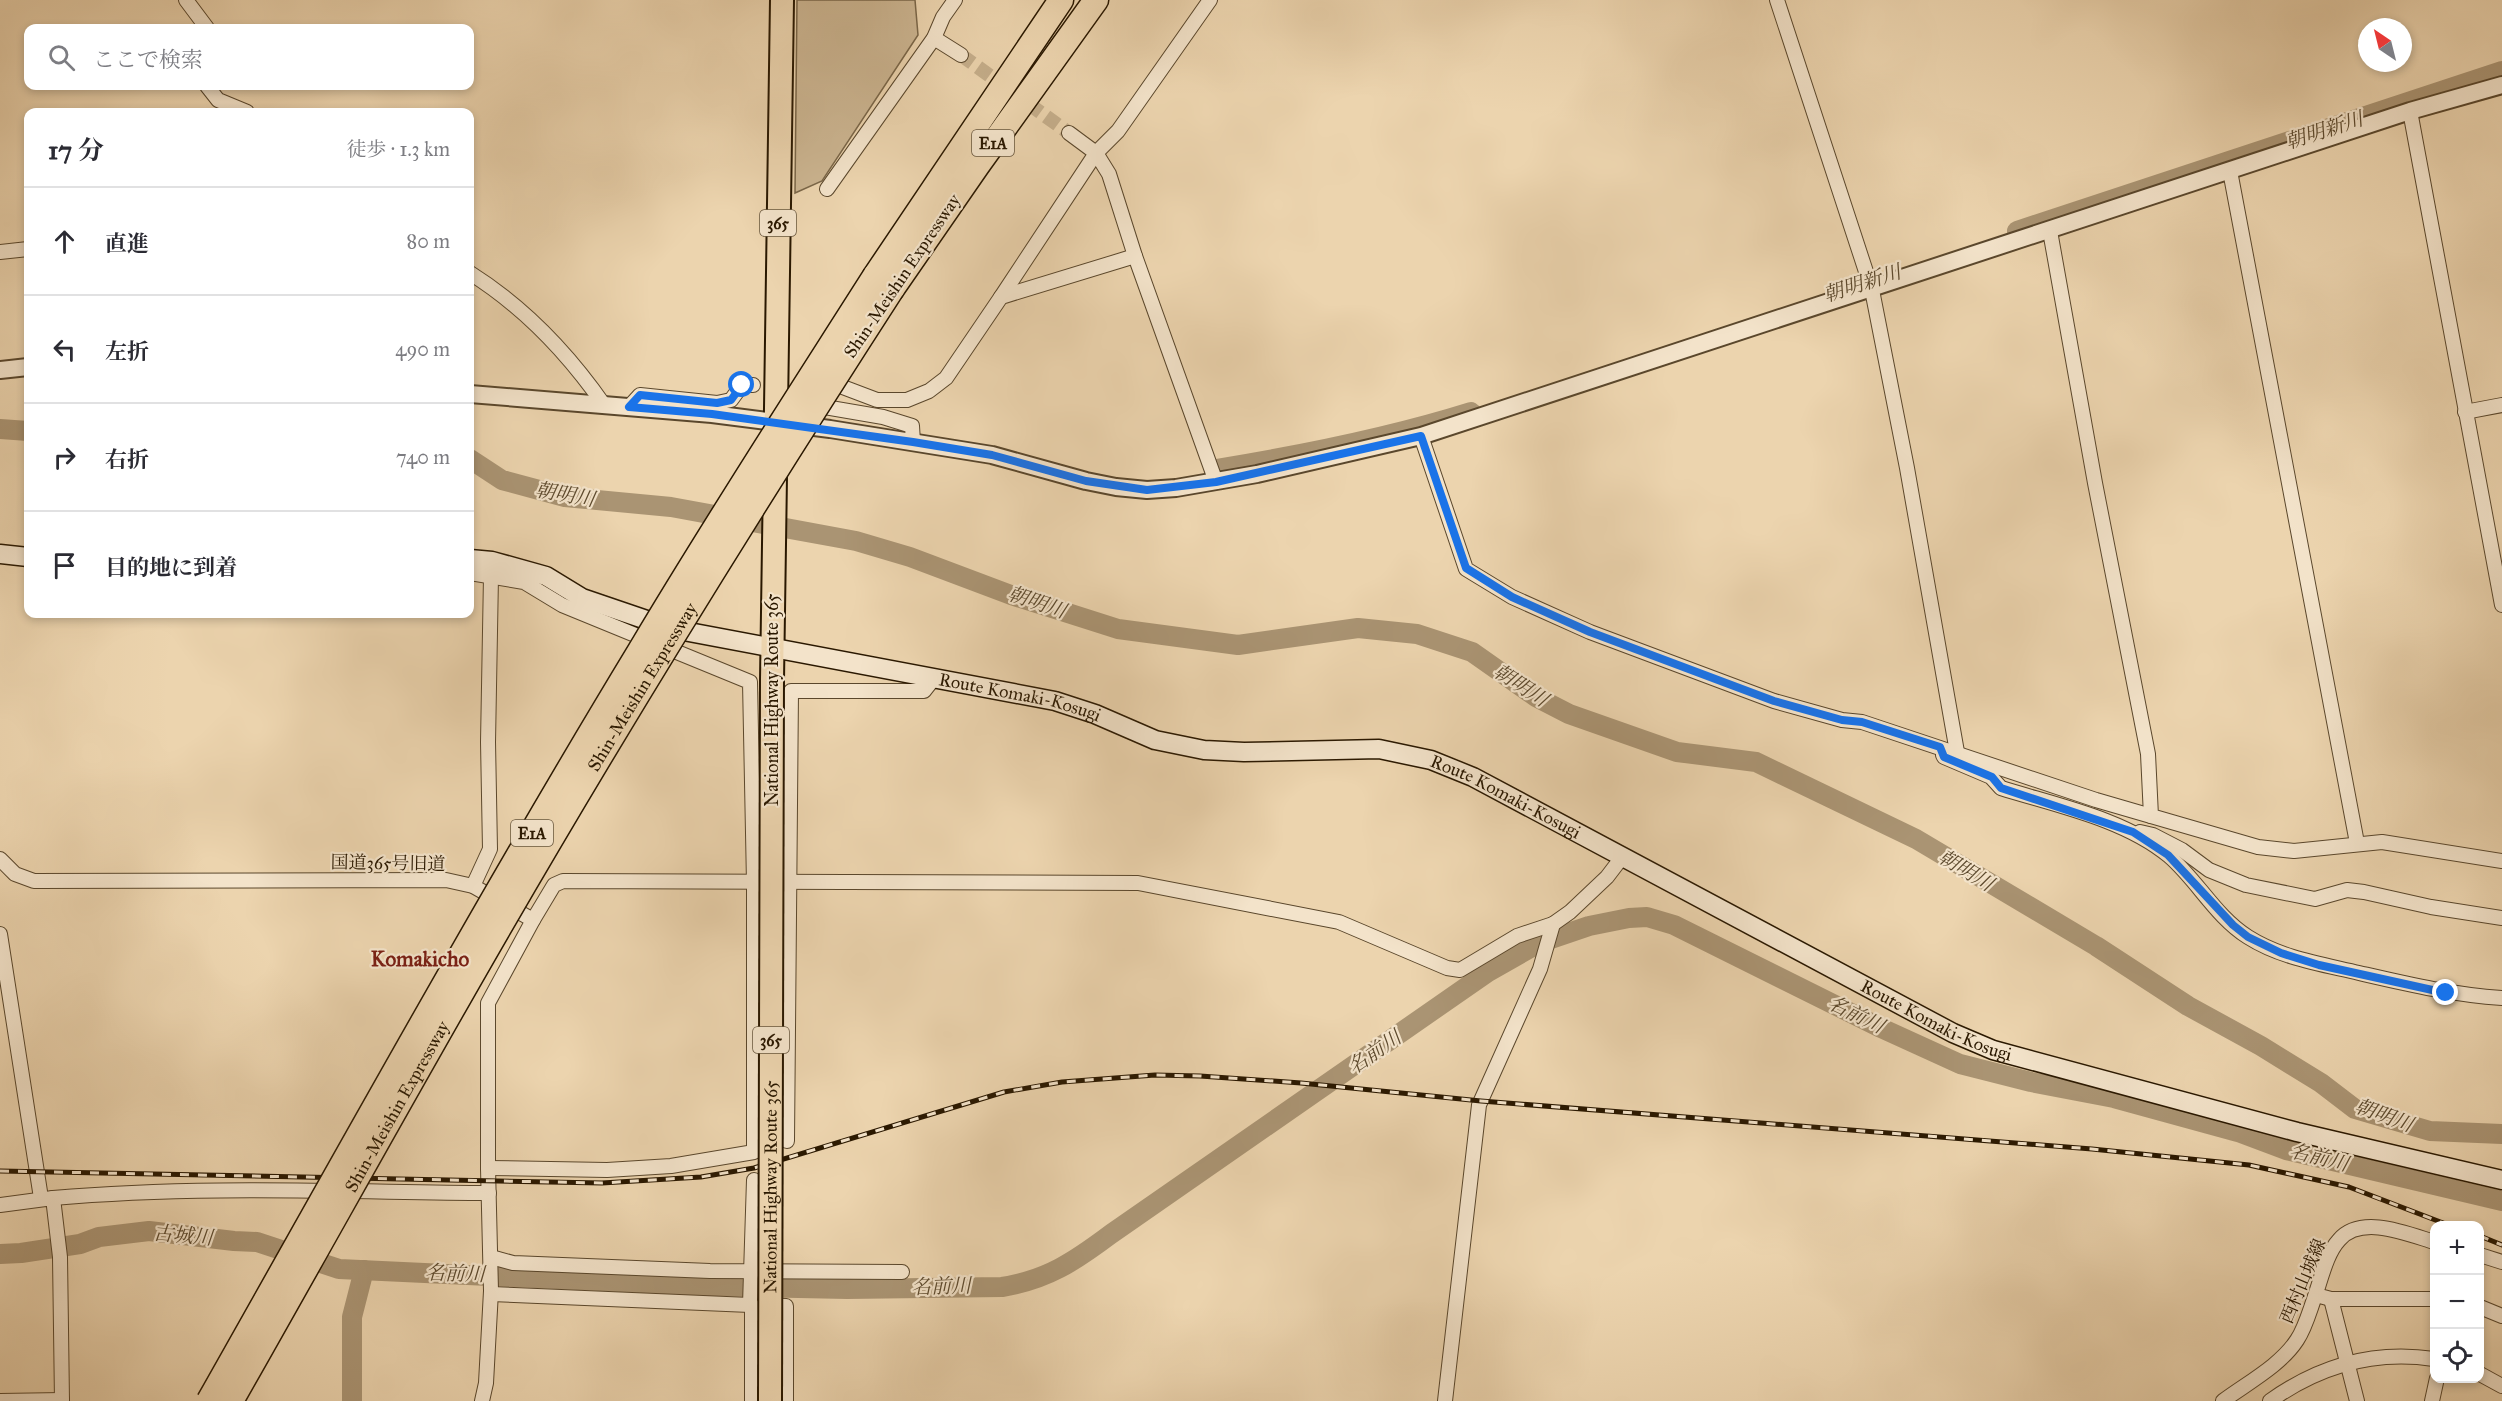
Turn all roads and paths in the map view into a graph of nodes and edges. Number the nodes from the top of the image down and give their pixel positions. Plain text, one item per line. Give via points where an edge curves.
1 (186, 0) edge
2 (782, 0) edge
3 (955, 0) edge
4 (1096, 0) edge
5 (1108, 0) edge
6 (1210, 0) edge
7 (1777, 0) edge
8 (1058, 5) edge
9 (204, 24) edge
10 (934, 39) junction
11 (961, 55) tunnel mouth
12 (2502, 85) edge
13 (210, 90) edge
14 (237, 108) edge
15 (2410, 111) junction
16 (1069, 133) tunnel mouth
17 (1096, 153) junction
18 (977, 166) junction
19 (2230, 171) junction
20 (827, 189) dead end
21 (2050, 231) junction
22 (24, 249) edge
23 (0, 252) edge
24 (1135, 256) junction
25 (474, 276) edge
26 (883, 282) junction
27 (1870, 283) junction
28 (1001, 297) junction
29 (24, 367) edge
30 (0, 370) edge
31 (753, 385) dead end
32 (474, 394) edge
33 (604, 405) junction
34 (2502, 405) edge
35 (629, 407) junction
36 (2465, 412) junction
37 (774, 423) junction
38 (1421, 436) junction
39 (913, 442) junction
40 (1216, 482) junction
41 (0, 554) edge
42 (24, 557) edge
43 (474, 559) edge
44 (474, 574) edge
45 (491, 576) junction
46 (2502, 605) edge
47 (772, 649) junction
48 (935, 677) junction
49 (1940, 747) junction
50 (1957, 752) junction
51 (2151, 816) junction
52 (2133, 832) junction
53 (2357, 843) junction
54 (1623, 856) junction
55 (2502, 861) edge
56 (0, 862) edge
57 (788, 881) junction
58 (754, 883) junction
59 (472, 886) junction
60 (2502, 918) edge
61 (533, 920) junction
62 (1552, 927) junction
63 (0, 934) edge
64 (2502, 998) edge
65 (787, 1141) dead end
66 (488, 1168) junction
67 (754, 1180) dead end
68 (2502, 1180) edge
69 (489, 1193) junction
70 (47, 1198) junction
71 (0, 1205) edge
72 (2430, 1241) edge
73 (2484, 1256) edge
74 (491, 1260) junction
75 (2502, 1262) edge
76 (902, 1272) dead end
77 (751, 1274) junction
78 (491, 1293) junction
79 (2316, 1295) junction
80 (2331, 1299) junction
81 (2430, 1299) edge
82 (751, 1303) junction
83 (2484, 1309) edge
84 (2502, 1316) edge
85 (2430, 1359) edge
86 (2348, 1363) junction
87 (2484, 1376) edge
88 (2436, 1383) edge
89 (2502, 1386) edge
90 (0, 1401) edge
91 (62, 1401) edge
92 (209, 1401) edge
93 (231, 1401) edge
94 (482, 1401) edge
95 (752, 1401) edge
96 (770, 1401) edge
97 (786, 1401) edge
98 (1445, 1401) edge
99 (2223, 1401) edge
100 (2270, 1401) edge
101 (2357, 1401) edge
102 (2432, 1401) edge

1 - 9 street
2 - 37 highway, National Highway Route 365 / 365
3 - 10 street
4 - 18 highway, Shin-Meishin Expressway / E1A
5 - 18 highway
6 - 17 street via 1118,132
7 - 27 street
8 - 26 highway, Shin-Meishin Expressway / E1A
10 - 11 street
10 - 20 street
12 - 15 street
13 - 14 street via 218,100
15 - 19 street
15 - 36 street
16 - 17 street
17 - 24 street via 1109,174
17 - 28 street
18 - 26 highway, Shin-Meishin Expressway / E1A
19 - 21 street
19 - 53 street
21 - 27 street
21 - 51 street via 2148,754
22 - 23 street
24 - 28 street
24 - 40 street
25 - 33 street via 544,331
26 - 92 highway, Shin-Meishin Expressway / E1A, bridge via 750,471 622,679
26 - 93 highway, Shin-Meishin Expressway / E1A, bridge via 500,926
27 - 38 street
27 - 50 street
28 - 39 street via 946,378 929,391 907,400 877,400 840,386 798,385 808,404 912,426
29 - 30 street
31 - 35 street via 742,385 731,400 717,403 640,395
32 - 33 street
33 - 35 street
34 - 36 street
35 - 37 street
36 - 46 street
37 - 39 street
37 - 47 highway, National Highway Route 365 / 365, bridge
38 - 40 street
38 - 49 street via 1466,568 1512,597 1590,632 1774,701 1862,722
39 - 40 street via 992,455 1116,487 1157,489
41 - 42 main road
43 - 47 main road, Route Komaki-Kosugi via 546,576 582,598 673,629
44 - 45 street
45 - 58 street via 524,582 562,605 750,682
45 - 59 street via 490,849
47 - 48 main road, Route Komaki-Kosugi
47 - 96 highway, National Highway Route 365 / 365, bridge
48 - 54 main road, Route Komaki-Kosugi via 1055,701 1155,740 1204,750 1379,749 1431,760 1473,777
48 - 57 street via 924,691 791,691
49 - 50 street
49 - 52 street via 1944,757 1992,777 2001,788
50 - 51 street
51 - 53 street via 2277,850
52 - 60 street via 2153,835 2209,870 2246,885 2315,899 2347,890 2364,892
52 - 64 street via 2168,855 2233,925 2281,953 2446,993
53 - 55 street via 2382,842
54 - 62 street via 1607,877
54 - 68 main road, Route Komaki-Kosugi via 1993,1050 2297,1132
56 - 59 street, 国道365号旧道 via 15,874 34,880 446,880
57 - 58 street
57 - 62 street via 1138,884 1339,922 1460,970 1518,936
57 - 65 street
58 - 61 street via 563,881 554,885
58 - 66 street via 753,1152 671,1166
59 - 61 street, 国道365号旧道
61 - 66 street via 489,1003
62 - 98 street via 1540,969 1476,1116
63 - 70 street
66 - 69 street
67 - 77 street
69 - 70 street via 196,1191
69 - 74 street
70 - 71 street
70 - 91 street via 60,1257
72 - 79 street, 西村山城線 via 2381,1228 2353,1230 2339,1239 2333,1249
73 - 75 street
74 - 77 street
74 - 78 street
76 - 77 street
77 - 82 street
78 - 82 street
78 - 94 street
79 - 80 street
79 - 99 street, 西村山城線 via 2290,1350
80 - 81 street
80 - 86 street
82 - 95 street
82 - 97 street via 786,1306
83 - 84 street
85 - 86 street via 2391,1356
86 - 100 street via 2300,1381
86 - 101 street
87 - 89 street
88 - 102 street
90 - 91 street

